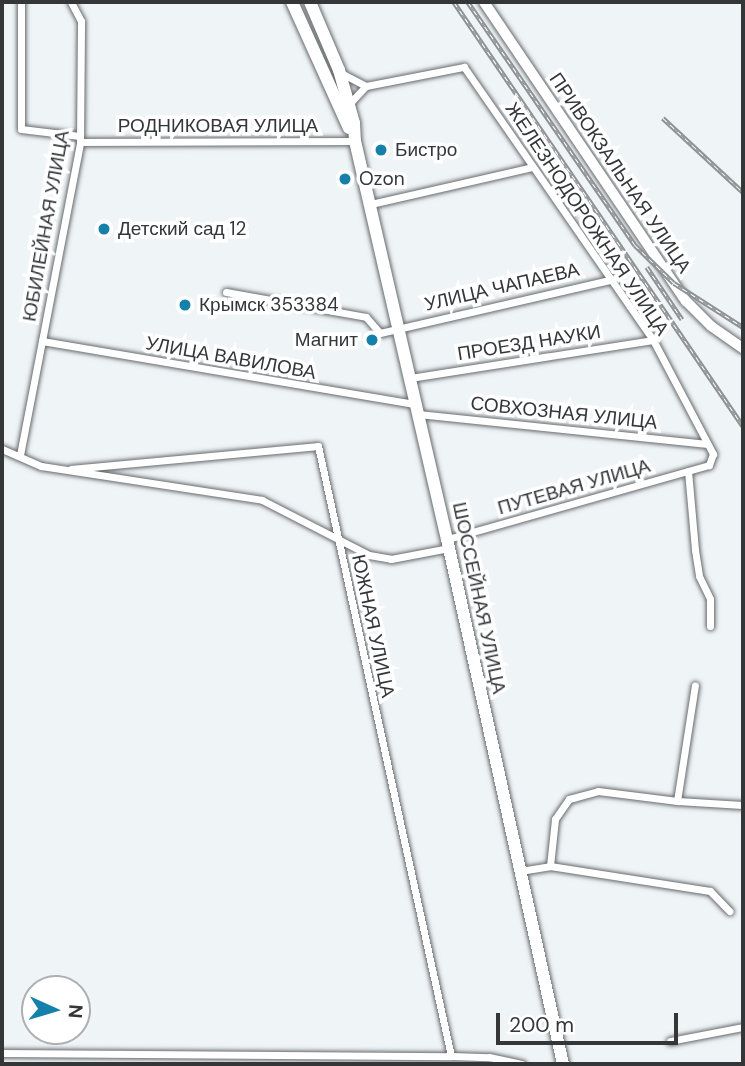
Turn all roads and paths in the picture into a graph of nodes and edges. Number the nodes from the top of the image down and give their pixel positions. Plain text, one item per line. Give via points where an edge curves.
1 (21, 2) edge
2 (71, 2) edge
3 (292, 2) edge
4 (310, 2) edge
5 (484, 2) edge
6 (339, 70) junction
7 (366, 86) junction
8 (349, 103) junction
9 (80, 139) junction
10 (355, 141) junction
11 (532, 167) junction
12 (371, 204) junction
13 (613, 278) junction
14 (226, 292) dead end
15 (398, 327) junction
16 (653, 340) junction
17 (42, 341) junction
18 (743, 348) edge
19 (410, 378) junction
20 (417, 409) junction
21 (707, 444) junction
22 (2, 449) edge
23 (20, 455) junction
24 (709, 465) joint
25 (71, 469) junction
26 (688, 471) junction
27 (337, 540) junction
28 (448, 544) junction
29 (710, 626) dead end
30 (695, 685) dead end
31 (677, 802) junction
32 (743, 806) edge
33 (550, 866) junction
34 (520, 870) junction
35 (729, 911) dead end
36 (743, 1027) edge
37 (670, 1041) dead end
38 (2, 1053) edge
39 (451, 1056) junction
40 (522, 1064) edge
41 (563, 1064) edge

1 - 9 street, РОДНИКОВАЯ УЛИЦА via 21,129
2 - 9 street, ЮБИЛЕЙНАЯ УЛИЦА via 80,21
3 - 10 highway
4 - 6 highway
5 - 18 main road, ПРИВОКЗАЛЬНАЯ УЛИЦА via 686,301
6 - 7 street via 347,79
6 - 8 highway
7 - 8 street
7 - 11 street, ЖЕЛЕЗНОДОРОЖНАЯ УЛИЦА via 464,67
8 - 10 highway
9 - 10 street, РОДНИКОВАЯ УЛИЦА
9 - 17 street, ЮБИЛЕЙНАЯ УЛИЦА
10 - 12 highway, ШОССЕЙНАЯ УЛИЦА
11 - 12 street
11 - 13 street, ЖЕЛЕЗНОДОРОЖНАЯ УЛИЦА
12 - 15 highway, ШОССЕЙНАЯ УЛИЦА
13 - 15 street, УЛИЦА ЧАПАЕВА
13 - 16 street, ЖЕЛЕЗНОДОРОЖНАЯ УЛИЦА
14 - 15 street via 366,317 380,332
15 - 19 highway, ШОССЕЙНАЯ УЛИЦА
16 - 19 street, ПРОЕЗД НАУКИ
16 - 21 street, ЖЕЛЕЗНОДОРОЖНАЯ УЛИЦА
17 - 20 street, УЛИЦА ВАВИЛОВА
17 - 23 street, ЮБИЛЕЙНАЯ УЛИЦА
19 - 20 highway, ШОССЕЙНАЯ УЛИЦА
20 - 21 street, СОВХОЗНАЯ УЛИЦА
20 - 28 highway, ШОССЕЙНАЯ УЛИЦА
21 - 24 street, ЖЕЛЕЗНОДОРОЖНАЯ УЛИЦА via 713,454
22 - 23 street
23 - 25 street via 41,466
24 - 26 street, ПУТЕВАЯ УЛИЦА
25 - 27 street, ПУТЕВАЯ УЛИЦА via 262,500
25 - 27 street, ЮЖНАЯ УЛИЦА via 318,446
26 - 28 street, ПУТЕВАЯ УЛИЦА
26 - 29 street via 695,550 699,576 710,599
27 - 28 street, ПУТЕВАЯ УЛИЦА via 369,555 391,559
27 - 39 street, ЮЖНАЯ УЛИЦА
28 - 34 highway, ШОССЕЙНАЯ УЛИЦА
30 - 31 street
31 - 32 street
31 - 33 street via 598,791 569,799 555,819
33 - 34 street
33 - 35 street via 710,891
34 - 41 highway, ШОССЕЙНАЯ УЛИЦА
36 - 37 street
38 - 39 street
39 - 40 street

